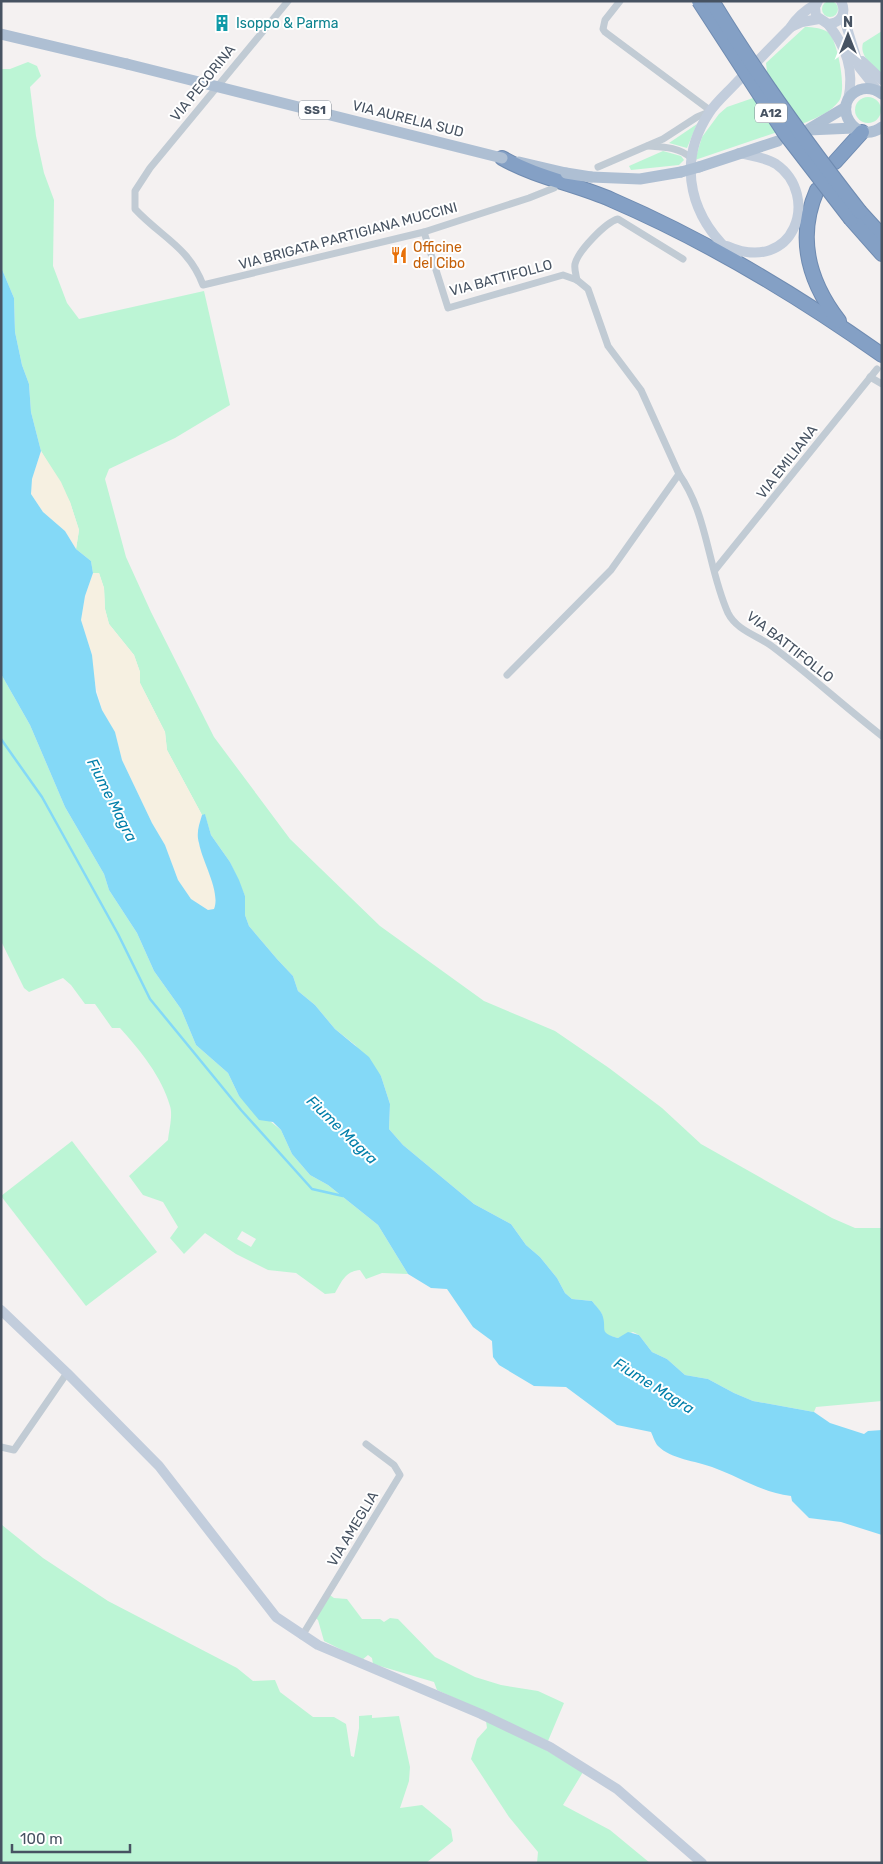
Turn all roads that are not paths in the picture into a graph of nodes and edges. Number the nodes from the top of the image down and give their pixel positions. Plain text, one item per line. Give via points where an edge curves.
1 (288, 1) edge
2 (620, 1) edge
3 (699, 1) edge
4 (712, 1) edge
5 (817, 2) edge
6 (844, 6) edge
7 (823, 21) junction
8 (790, 28) junction
9 (1, 34) edge
10 (880, 88) edge
11 (847, 103) junction
12 (710, 111) junction
13 (882, 127) edge
14 (858, 130) junction
15 (778, 140) dead end
16 (647, 146) junction
17 (739, 153) junction
18 (502, 158) junction
19 (695, 162) junction
20 (835, 162) dead end
21 (598, 167) dead end
22 (554, 188) dead end
23 (817, 190) dead end
24 (856, 215) junction
25 (424, 232) junction
26 (882, 236) edge
27 (722, 243) junction
28 (882, 254) edge
29 (683, 259) dead end
30 (749, 268) junction
31 (577, 280) junction
32 (204, 285) joint
33 (846, 330) junction
34 (882, 355) edge
35 (877, 369) dead end
36 (870, 377) junction
37 (882, 384) edge
38 (679, 474) junction
39 (715, 570) junction
40 (507, 675) dead end
41 (882, 736) edge
42 (1, 1310) edge
43 (67, 1373) junction
44 (366, 1444) dead end
45 (1, 1447) edge
46 (302, 1636) junction
47 (702, 1863) edge

1 - 32 street, VIA PECORINA via 158,158 135,191 135,209 179,246 197,268
2 - 12 street via 605,20 605,32
3 - 24 highway, A12, bridge via 784,132
4 - 24 highway, A12, bridge via 748,61
5 - 7 main road via 815,12
5 - 8 main road via 806,9
6 - 7 main road via 837,22
6 - 10 main road via 859,67
7 - 8 main road via 802,22
7 - 11 main road via 841,41 849,62
8 - 12 main road
9 - 18 main road, VIA AURELIA SUD / SS1, bridge
10 - 11 main road via 858,90
11 - 14 main road via 847,120
11 - 14 main road via 808,130
12 - 16 street
12 - 19 main road via 699,130
13 - 14 main road via 874,132
14 - 20 highway
15 - 17 main road, VIA AURELIA SUD / SS1
16 - 19 street via 671,148 685,153
16 - 21 street
17 - 19 main road, VIA AURELIA SUD / SS1
17 - 27 main road via 766,159 782,170 794,190 798,216 786,241 765,253 748,253
18 - 19 main road, VIA AURELIA SUD / SS1, bridge via 610,180 660,176
18 - 30 highway via 534,174 611,199
19 - 27 main road via 690,182 693,194 707,226
22 - 25 street, VIA BRIGATA PARTIGIANA MUCCINI
23 - 33 highway via 808,221 809,263 815,284
24 - 26 highway, A12
24 - 28 highway, A12
25 - 31 street, VIA BATTIFOLLO via 448,308 562,275
25 - 32 street, VIA BRIGATA PARTIGIANA MUCCINI
27 - 30 main road
29 - 31 street via 618,219 610,221 578,256 574,266
30 - 33 highway
31 - 38 street, VIA BATTIFOLLO via 588,289 608,346 641,390
33 - 34 highway
35 - 36 street, VIA EMILIANA
36 - 37 street
36 - 39 street, VIA EMILIANA
38 - 39 street, VIA BATTIFOLLO via 686,483 706,534
38 - 40 street via 611,570
39 - 41 street, VIA BATTIFOLLO via 729,615 746,632 772,645
42 - 43 main road
43 - 45 street via 14,1450
43 - 46 main road via 159,1466 276,1617
44 - 46 street, VIA AMEGLIA via 394,1465 400,1475
46 - 47 main road via 550,1746 617,1789

